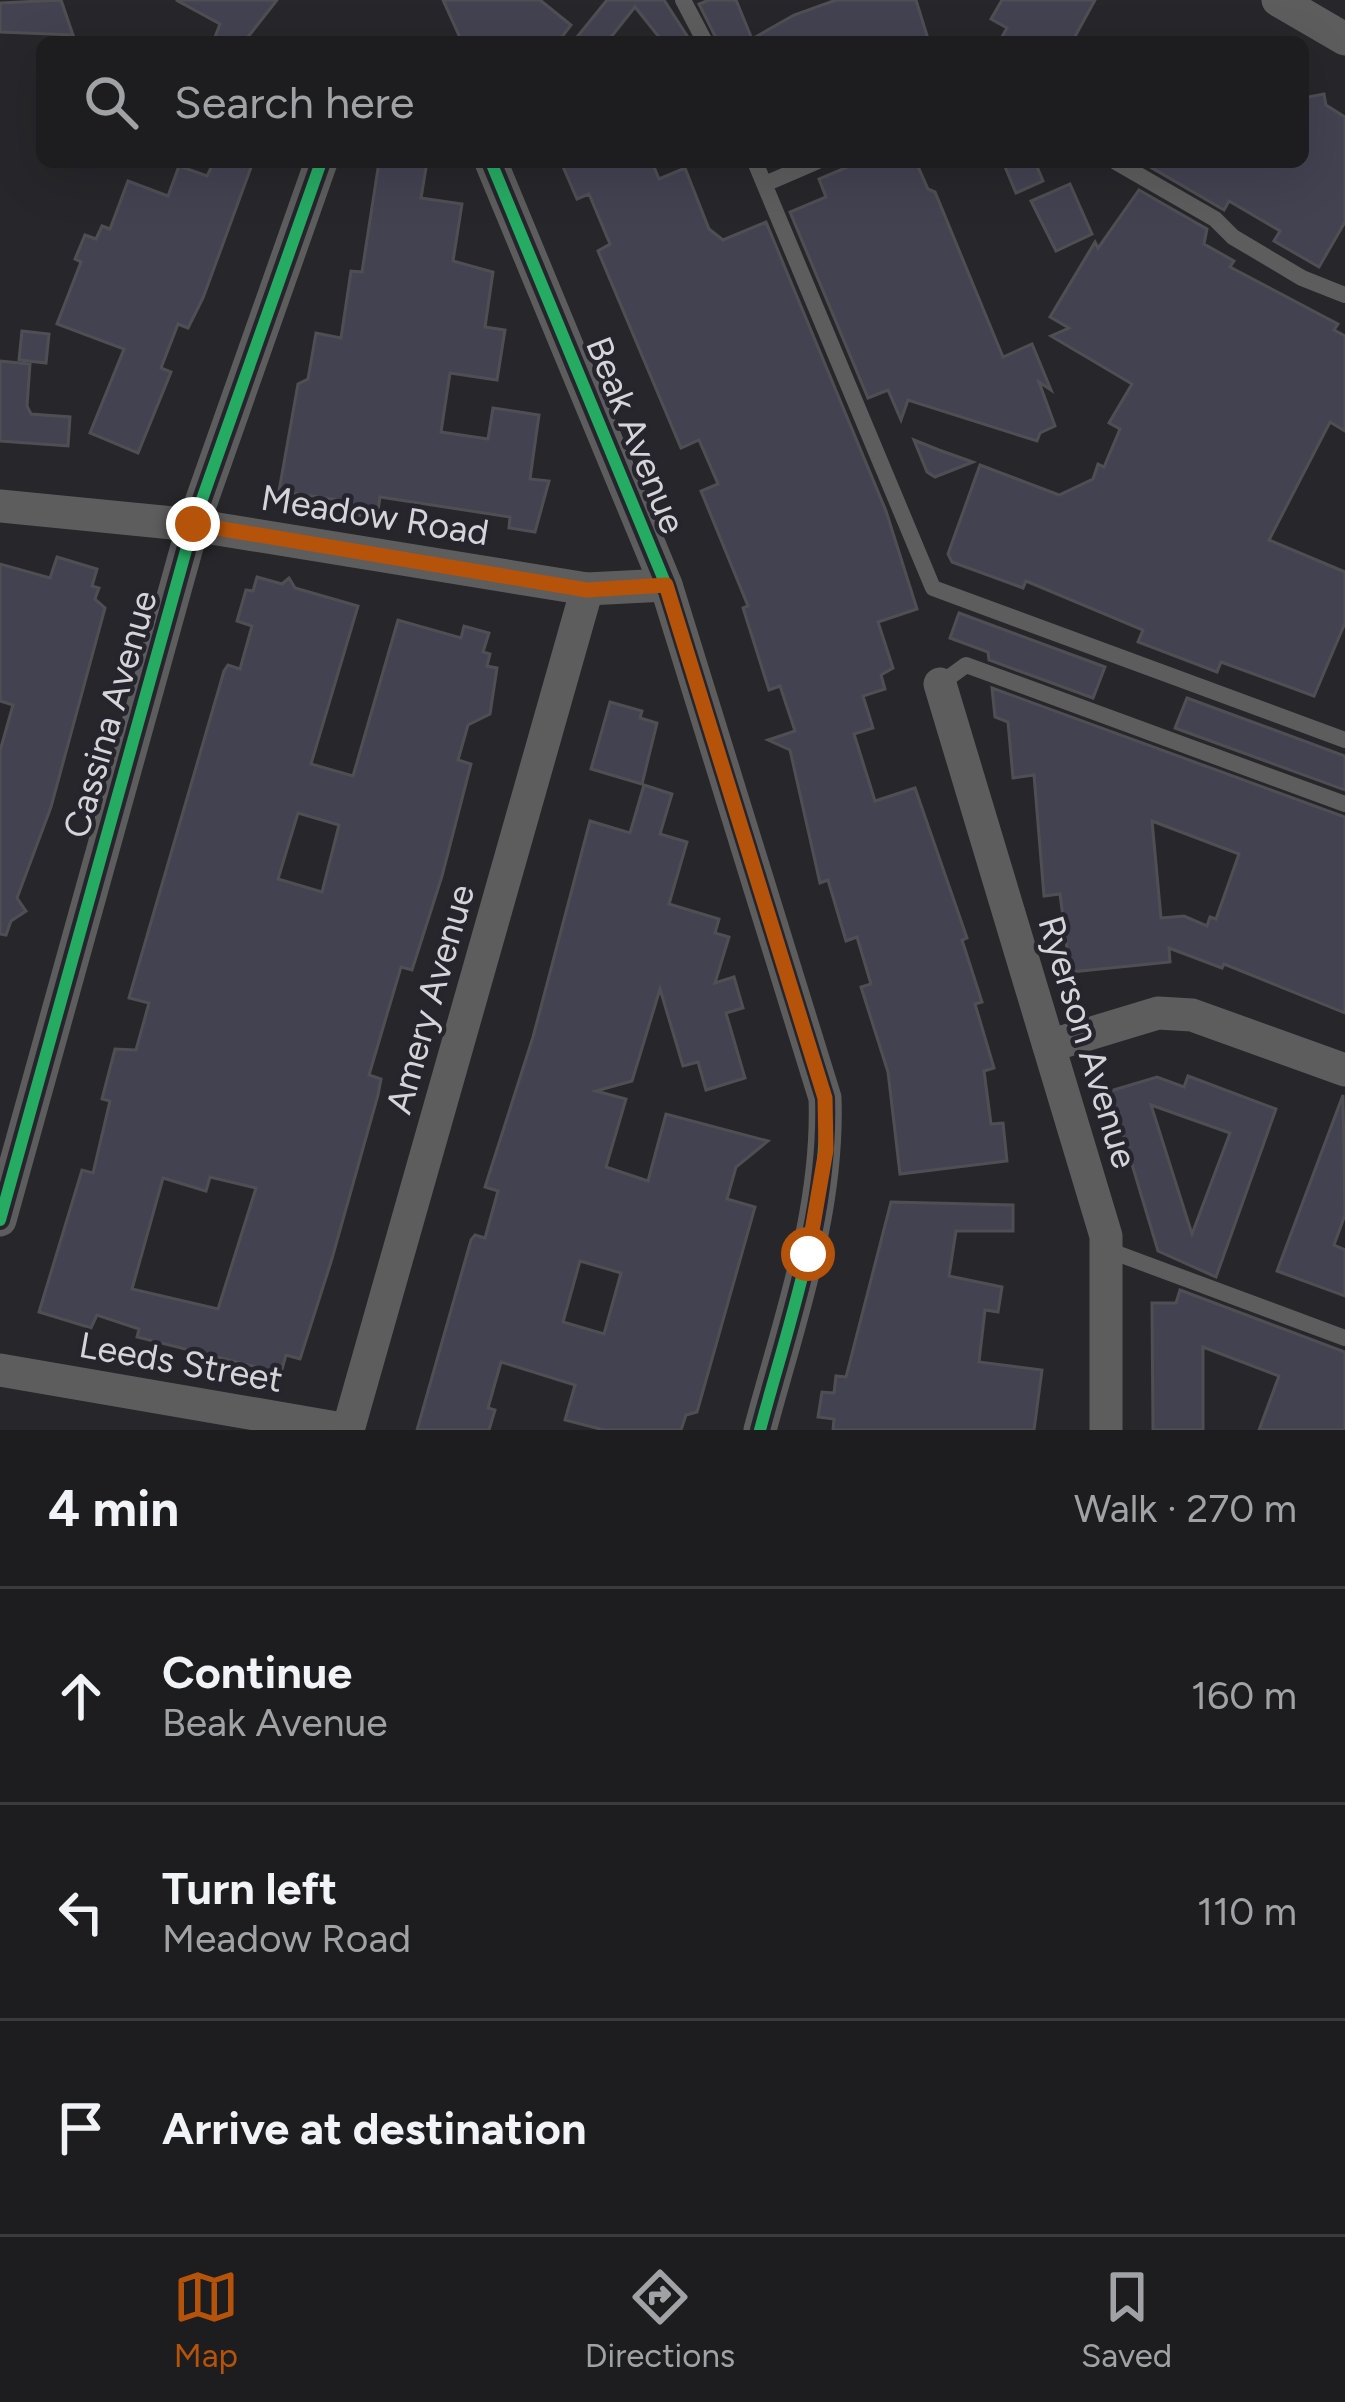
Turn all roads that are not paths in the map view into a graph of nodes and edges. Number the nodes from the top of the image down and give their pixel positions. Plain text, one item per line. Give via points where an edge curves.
1 (683, 0) edge
2 (1278, 0) edge
3 (702, 36) edge
4 (1345, 39) edge
5 (319, 168) edge
6 (493, 168) edge
7 (758, 168) edge
8 (802, 168) edge
9 (1126, 168) edge
10 (765, 184) junction
11 (1345, 295) edge
12 (0, 506) edge
13 (193, 524) junction
14 (666, 585) junction
15 (587, 590) junction
16 (940, 684) joint
17 (1345, 740) edge
18 (1345, 804) edge
19 (1049, 1046) junction
20 (1345, 1070) edge
21 (0, 1220) edge
22 (1108, 1250) junction
23 (1345, 1338) edge
24 (0, 1370) edge
25 (348, 1430) edge
26 (760, 1430) edge
27 (1106, 1430) edge

1 - 3 lane
2 - 4 street
5 - 13 street, Cassina Avenue
6 - 14 street, Beak Avenue
7 - 10 lane
8 - 10 lane
9 - 11 lane via 1302,278
10 - 17 lane via 933,588
12 - 13 street, Meadow Road
13 - 15 street, Meadow Road
13 - 21 street, Cassina Avenue
14 - 15 street, Meadow Road
14 - 26 street, Beak Avenue via 825,1098 817,1208
15 - 25 street, Amery Avenue
16 - 18 lane via 966,664
16 - 19 street, Ryerson Avenue
19 - 20 street via 1158,1013 1192,1015
19 - 22 street, Ryerson Avenue
22 - 23 lane
22 - 27 street, Ryerson Avenue
24 - 25 street, Leeds Street

